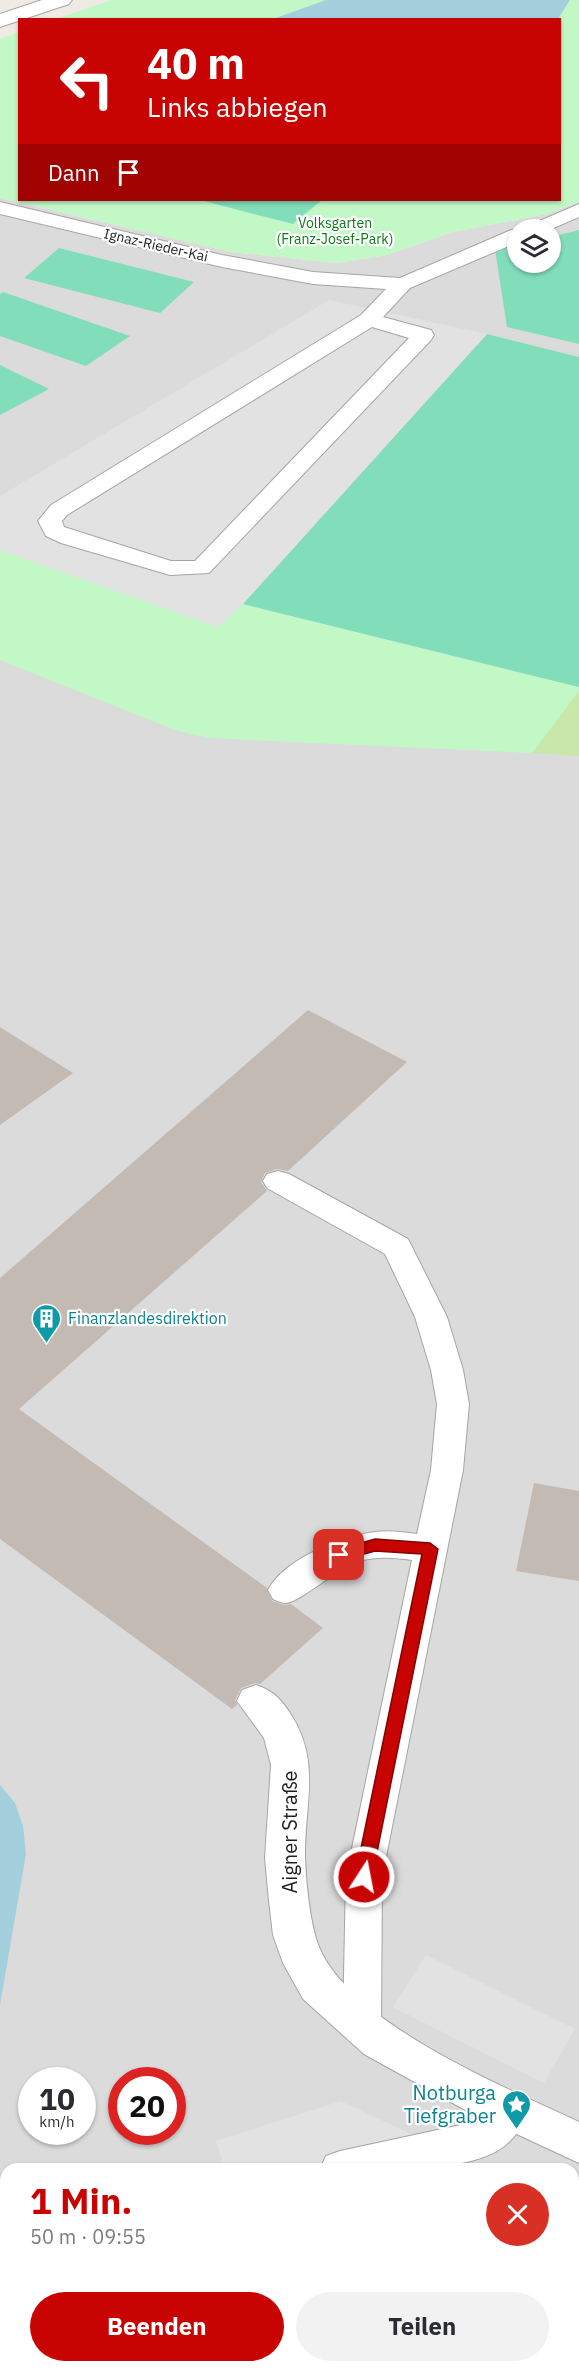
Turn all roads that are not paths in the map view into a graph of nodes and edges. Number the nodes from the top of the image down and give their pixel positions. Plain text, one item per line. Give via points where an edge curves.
1 (62, 0) edge
2 (0, 21) edge
3 (0, 208) edge
4 (579, 210) edge
5 (557, 219) edge
6 (507, 239) edge
7 (403, 284) junction
8 (369, 320) junction
9 (278, 1181) dead end
10 (430, 1549) junction
11 (285, 1590) dead end
12 (256, 1701) dead end
13 (362, 2024) junction
14 (510, 2110) junction
15 (579, 2142) edge
16 (369, 2163) edge

1 - 2 street
3 - 7 lane, Ignaz-Rieder-Kai via 222,261 313,278
4 - 5 lane
6 - 7 lane
7 - 8 lane
8 - 8 lane via 58,510 50,521 54,531 170,568 201,568 423,335
9 - 10 lane via 397,1247 431,1317 453,1404 447,1470
10 - 11 lane via 375,1545 339,1555 304,1574
10 - 13 lane via 364,1877
12 - 13 street, Aigner Straße via 267,1709 282,1733 291,1765 285,1858 294,1935 318,1986
13 - 14 street, Aigner Straße via 380,2041 413,2061
14 - 15 street, Aigner Straße
14 - 16 lane via 495,2130 478,2140

